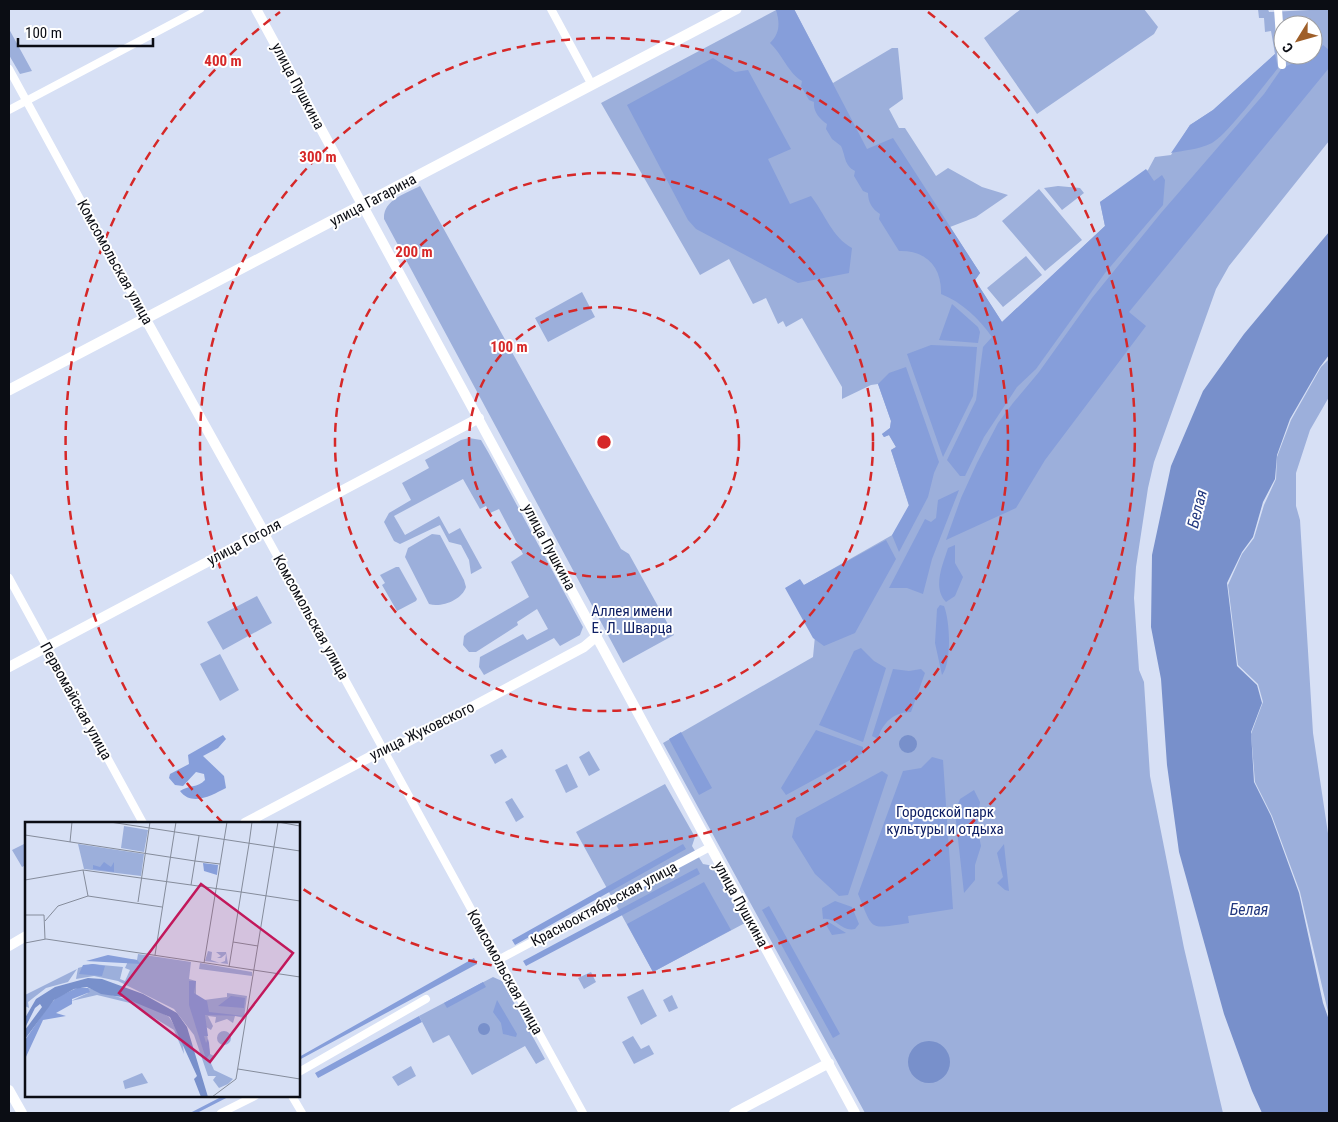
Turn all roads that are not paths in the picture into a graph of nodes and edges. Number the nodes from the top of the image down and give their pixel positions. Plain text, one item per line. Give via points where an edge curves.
1 (200, 9) edge
2 (256, 9) edge
3 (551, 9) edge
4 (736, 9) edge
5 (9, 69) edge
6 (592, 85) junction
7 (26, 101) junction
8 (9, 110) edge
9 (364, 204) junction
10 (145, 318) junction
11 (9, 390) edge
12 (479, 418) junction
13 (264, 532) junction
14 (9, 578) edge
15 (597, 636) junction
16 (47, 647) junction
17 (9, 666) edge
18 (383, 750) junction
19 (142, 822) edge
20 (247, 822) edge
21 (706, 849) junction
22 (25, 937) edge
23 (9, 946) edge
24 (498, 960) junction
25 (426, 999) dead end
26 (828, 1063) junction
27 (300, 1071) edge
28 (9, 1090) edge
29 (253, 1097) edge
30 (293, 1097) edge
31 (22, 1113) edge
32 (222, 1113) edge
33 (302, 1113) edge
34 (583, 1113) edge
35 (734, 1113) edge
36 (855, 1113) edge

1 - 7 street
2 - 9 main road, улица Пушкина
3 - 6 street
4 - 6 main road, улица Гагарина
5 - 7 street, Комсомольская улица
6 - 9 main road, улица Гагарина
7 - 8 street
7 - 10 street, Комсомольская улица
9 - 10 main road, улица Гагарина
9 - 12 main road, улица Пушкина
10 - 11 main road, улица Гагарина
10 - 13 main road, Комсомольская улица
12 - 13 main road, улица Гоголя
12 - 15 main road, улица Пушкина
13 - 16 main road, улица Гоголя
13 - 18 street, Комсомольская улица
14 - 16 street, Первомайская улица
15 - 18 main road, улица Жуковского via 584,647 401,745
15 - 21 main road, улица Пушкина
16 - 17 main road, улица Гоголя
16 - 19 street, Первомайская улица
18 - 20 main road, улица Жуковского
18 - 24 street, Комсомольская улица
21 - 24 street, Краснооктябрьская улица
21 - 26 main road, улица Пушкина
22 - 23 main road
24 - 34 street, Комсомольская улица
25 - 27 street
26 - 35 main road
26 - 36 main road, улица Пушкина
28 - 31 main road
29 - 32 street
30 - 33 street

